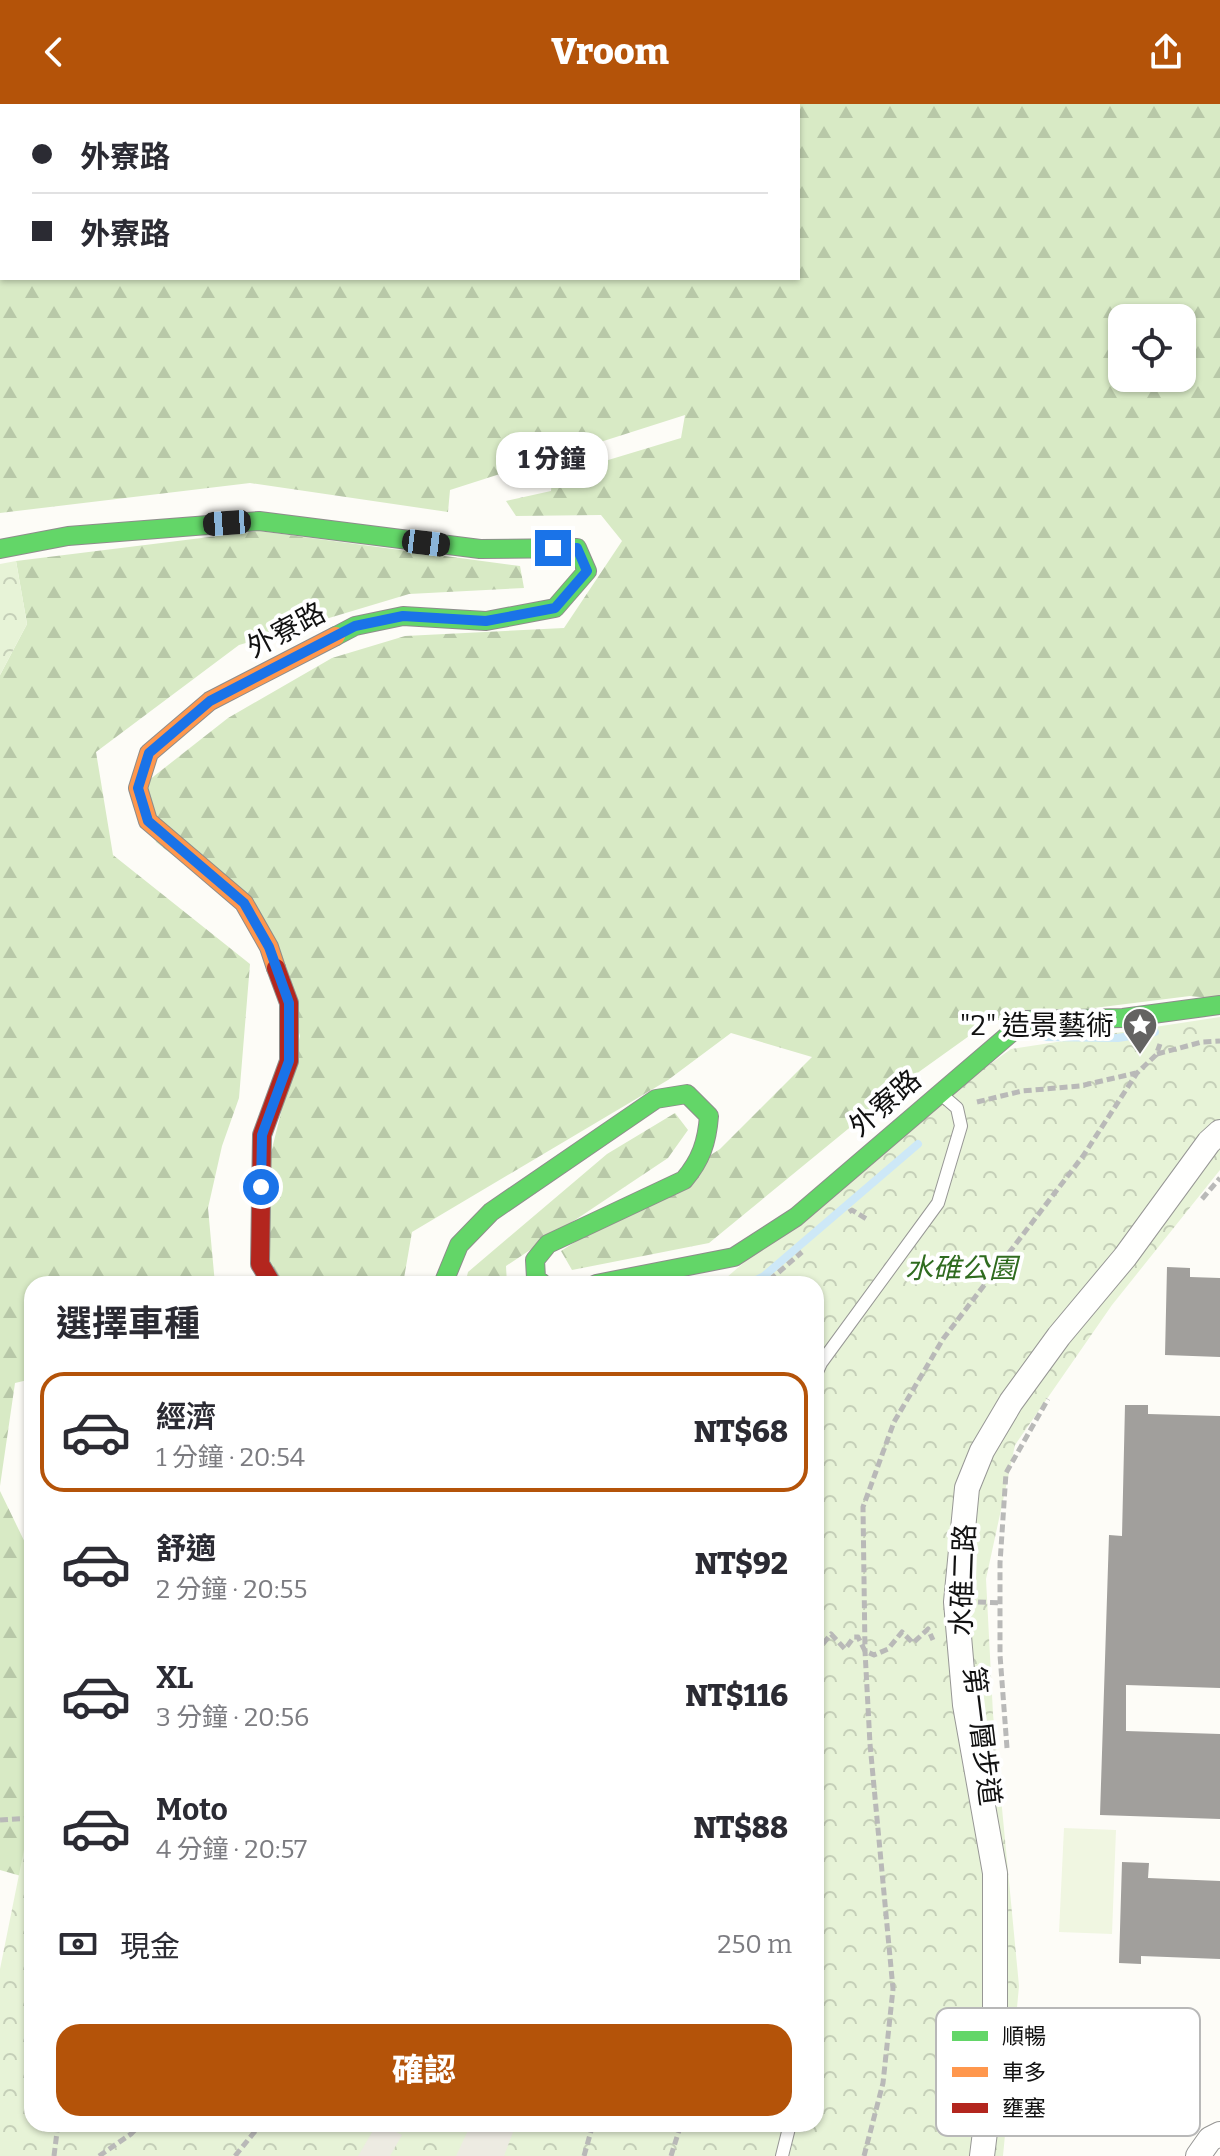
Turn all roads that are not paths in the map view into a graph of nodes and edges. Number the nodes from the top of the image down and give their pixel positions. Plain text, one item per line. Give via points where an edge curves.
1 (0, 549) edge
2 (1220, 1005) edge
3 (940, 1092) junction
4 (1220, 1132) edge
5 (267, 1276) edge
6 (446, 1276) edge
7 (536, 1276) edge
8 (637, 1276) edge
9 (824, 1359) edge
10 (995, 2008) edge
11 (788, 2132) edge
12 (1220, 2134) edge
13 (984, 2136) edge
14 (782, 2156) edge
15 (982, 2156) edge
16 (1198, 2156) edge

1 - 5 street, 外寮路 via 68,536 259,521 480,549 577,548 587,571 555,608 486,621 403,616 355,626 210,701 149,753 138,788 148,821 244,903 269,947 289,1003 289,1061 262,1135 260,1264
2 - 3 street, 外寮路 via 1101,1021 1026,1020
3 - 8 street, 外寮路 via 796,1217 734,1257
3 - 9 lane via 957,1108 961,1126 938,1203
4 - 10 street, 水碓二路 via 1011,1402 967,1488 956,1602 965,1705 995,1873
6 - 7 street via 459,1245 491,1212 656,1099 687,1094 709,1116 699,1164 684,1180 548,1244 535,1260
11 - 14 lane
12 - 16 street
13 - 15 street, 水碓二路

